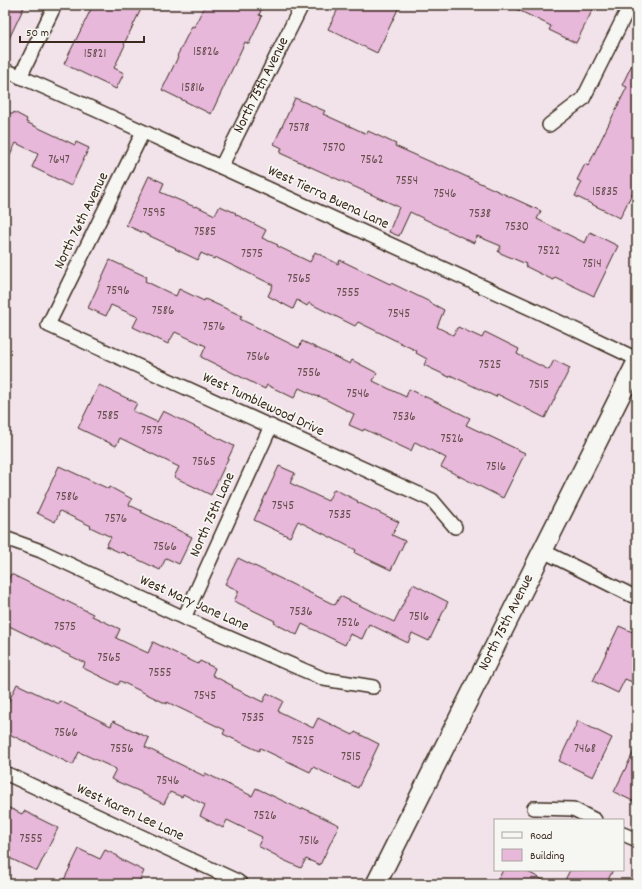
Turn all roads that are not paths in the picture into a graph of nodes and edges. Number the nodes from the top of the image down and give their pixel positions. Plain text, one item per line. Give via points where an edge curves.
1 (55, 5) edge
2 (302, 5) edge
3 (630, 5) edge
4 (5, 70) edge
5 (20, 77) junction
6 (549, 125) dead end
7 (143, 132) junction
8 (221, 167) junction
9 (48, 325) joint
10 (637, 359) edge
11 (637, 362) edge
12 (271, 426) junction
13 (455, 527) dead end
14 (5, 538) edge
15 (543, 551) junction
16 (637, 598) edge
17 (184, 618) junction
18 (373, 687) dead end
19 (5, 773) edge
20 (534, 808) dead end
21 (593, 819) edge
22 (624, 834) edge
23 (637, 840) edge
24 (240, 884) edge
25 (376, 884) edge

1 - 5 street
2 - 8 street, North 75th Avenue
3 - 6 street via 583,99
4 - 5 street, West Tierra Buena Lane
5 - 7 street, West Tierra Buena Lane
7 - 8 street, West Tierra Buena Lane
7 - 9 street, North 76th Avenue
8 - 10 street, West Tierra Buena Lane
9 - 12 street, West Tumblewood Drive
11 - 15 main road, North 75th Avenue
12 - 13 street, West Tumblewood Drive via 432,500
12 - 17 street, North 75th Lane
14 - 17 street, West Mary Jane Lane via 41,551
15 - 16 street
15 - 25 main road, North 75th Avenue
17 - 18 street, West Mary Jane Lane via 324,679
19 - 24 street, West Karen Lee Lane
20 - 21 street via 573,809
22 - 23 street

